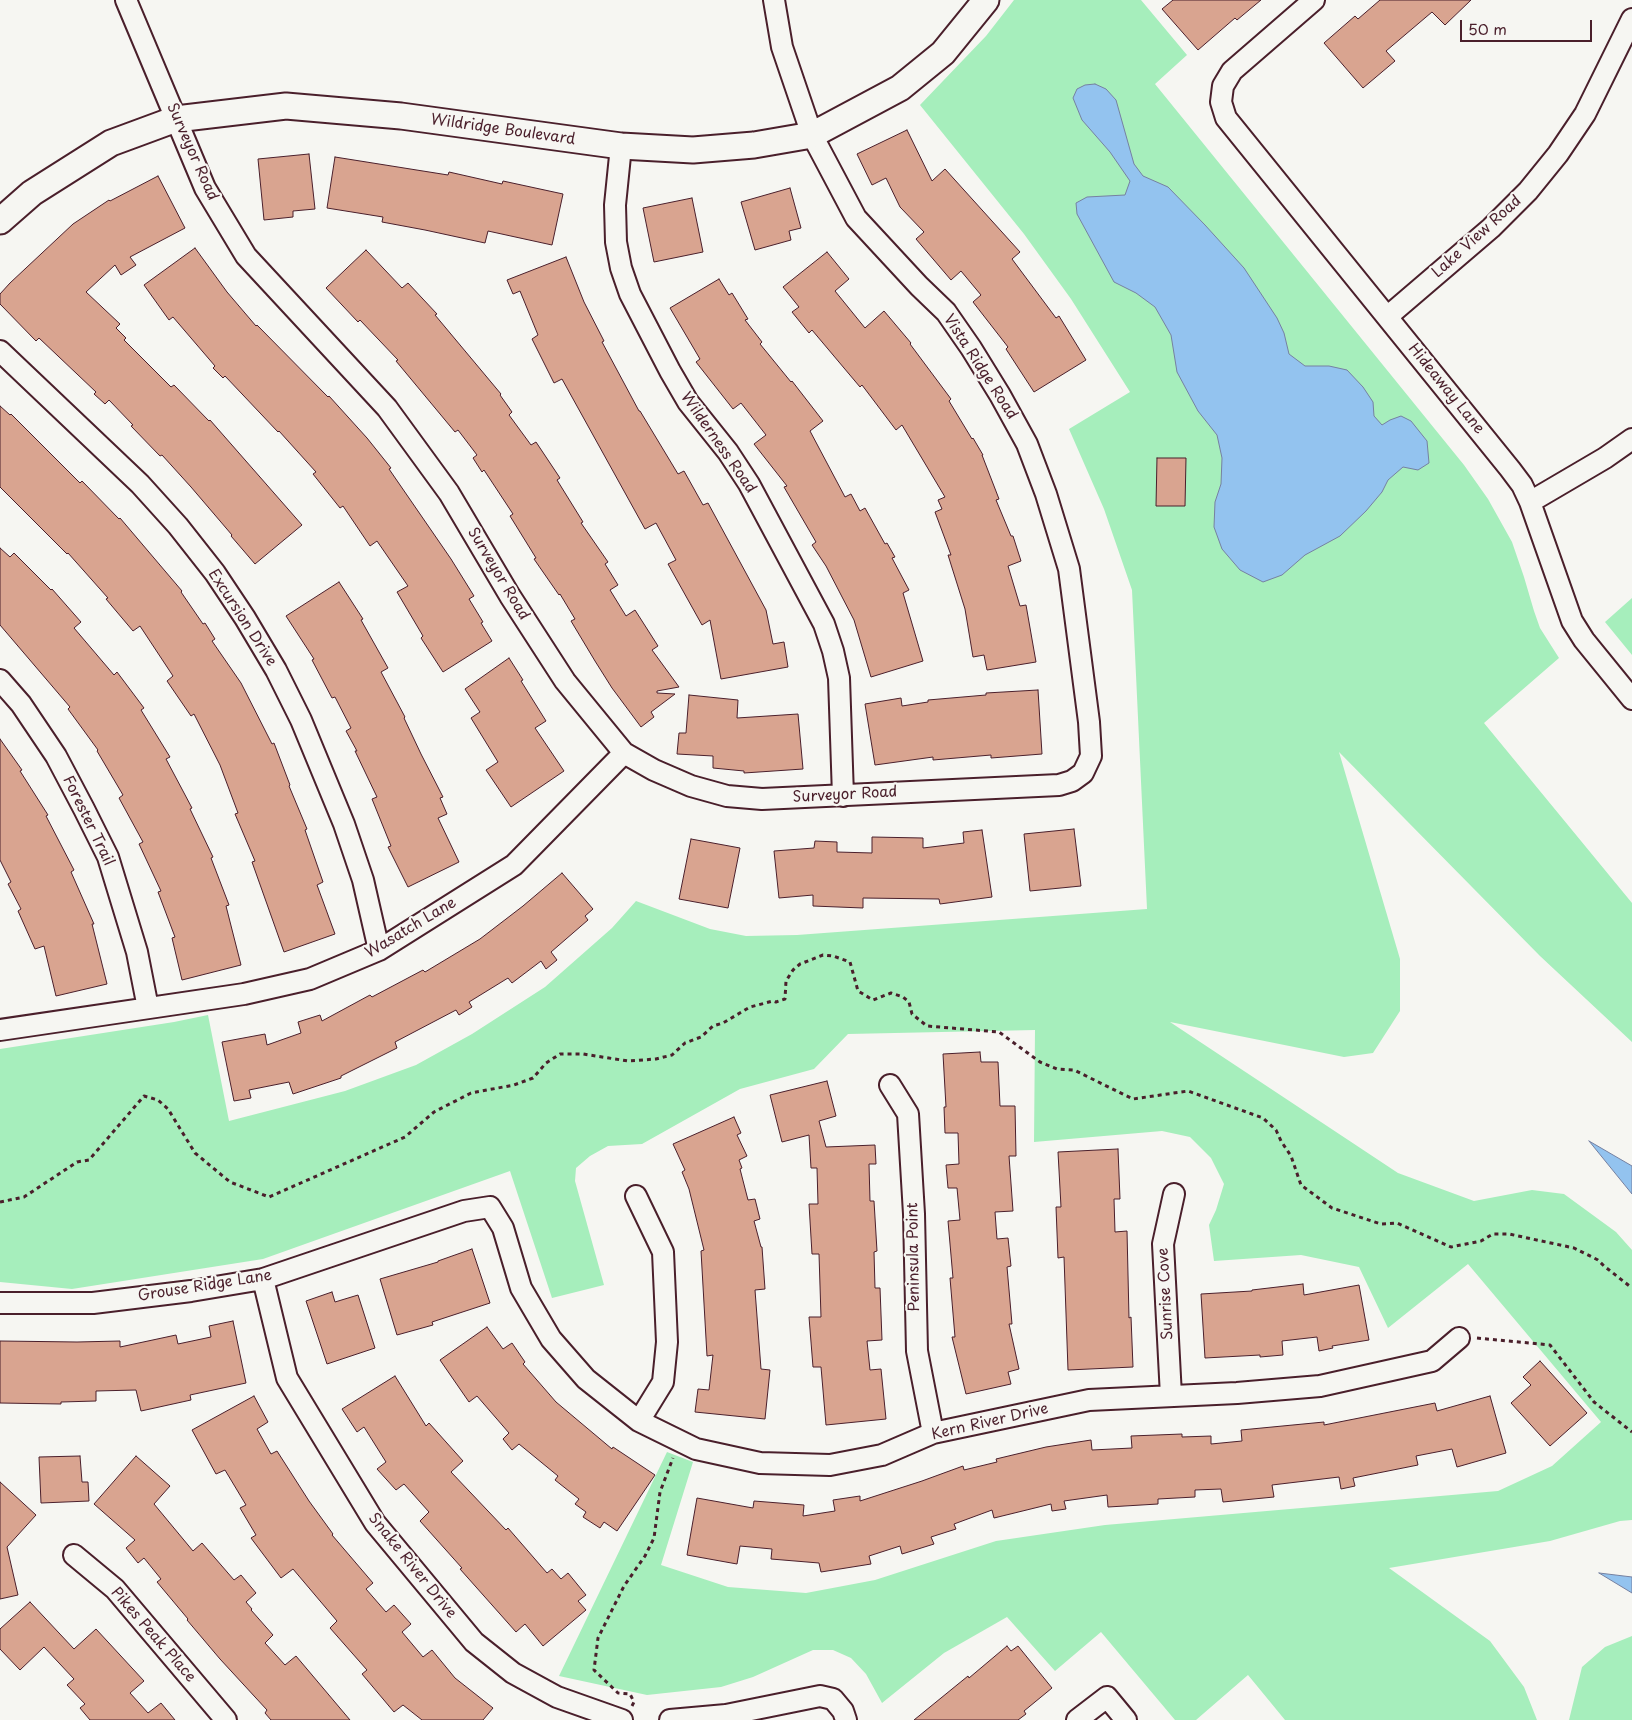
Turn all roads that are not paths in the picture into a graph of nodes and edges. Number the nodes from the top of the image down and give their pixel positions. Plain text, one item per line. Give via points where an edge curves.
1 (126, 0) edge
2 (774, 0) edge
3 (986, 0) edge
4 (1314, 0) edge
5 (1632, 19) edge
6 (176, 119) junction
7 (812, 135) junction
8 (621, 146) junction
9 (0, 221) edge
10 (1387, 317) junction
11 (0, 351) edge
12 (1632, 439) edge
13 (1530, 502) junction
14 (0, 680) edge
15 (1632, 699) edge
16 (624, 753) junction
17 (1083, 773) joint
18 (843, 796) junction
19 (379, 950) junction
20 (148, 1008) junction
21 (0, 1030) edge
22 (890, 1085) dead end
23 (1174, 1194) dead end
24 (636, 1196) dead end
25 (490, 1207) joint
26 (263, 1279) junction
27 (0, 1303) edge
28 (1459, 1338) road end
29 (1170, 1396) junction
30 (639, 1421) junction
31 (933, 1433) junction
32 (74, 1556) dead end
33 (619, 1717) edge
34 (226, 1720) edge
35 (670, 1720) edge
36 (846, 1720) edge
37 (1077, 1720) edge
38 (1126, 1720) edge

1 - 6 street, Surveyor Road
2 - 7 street, Vista Ridge Road via 782,47
3 - 7 street, Wildridge Boulevard via 943,53 900,88
4 - 10 street, Hideaway Lane via 1232,71 1223,86 1221,102 1235,131
5 - 10 street, Lake View Road via 1585,114 1528,191 1491,228
6 - 8 street, Wildridge Boulevard via 286,106 402,116
6 - 9 street, Wildridge Boulevard via 110,144 32,192
6 - 16 street, Surveyor Road via 205,188 246,256 388,408 449,493 565,681
7 - 8 street, Wildridge Boulevard via 754,145 693,150
7 - 17 street, Vista Ridge Road via 856,218 946,312 1000,394 1027,444 1069,569 1090,730 1091,756
8 - 18 street, Wilderness Road via 615,205 616,242 621,268 630,294 670,371 688,402 749,484 824,624 839,678
10 - 13 street, Hideaway Lane via 1510,468
11 - 19 street, Excursion Drive via 140,484 215,573 245,618 302,720 344,824 363,880
12 - 13 street
13 - 15 street, Hideaway Lane via 1572,622
14 - 20 street, Forester Trail via 21,704 56,756 108,857 137,952
16 - 18 street, Surveyor Road via 691,786 727,796 762,799
16 - 19 street, Wasatch Lane via 514,865
17 - 18 street, Surveyor Road via 1059,785
19 - 20 street, Wasatch Lane via 310,979 244,994
20 - 21 street, Wasatch Lane
22 - 31 street, Peninsula Point via 908,1114 914,1214 916,1351
23 - 29 street, Sunrise Cove via 1162,1244
24 - 30 street via 664,1252 667,1342 663,1382
25 - 26 street, Grouse Ridge Lane via 464,1211
25 - 30 street, Kern River Drive via 503,1228 521,1288 551,1339 586,1379
26 - 27 street, Grouse Ridge Lane via 93,1303
26 - 33 street, Snake River Drive via 287,1378 375,1523 474,1642 513,1673 556,1697
28 - 29 street, Kern River Drive via 1432,1361 1320,1386
29 - 31 street, Kern River Drive via 1089,1400
30 - 31 street, Kern River Drive via 696,1449 760,1463 830,1465 882,1456
32 - 34 street, Pikes Peak Place via 115,1589
35 - 36 street via 726,1715 820,1696 833,1699
37 - 38 street via 1107,1697

